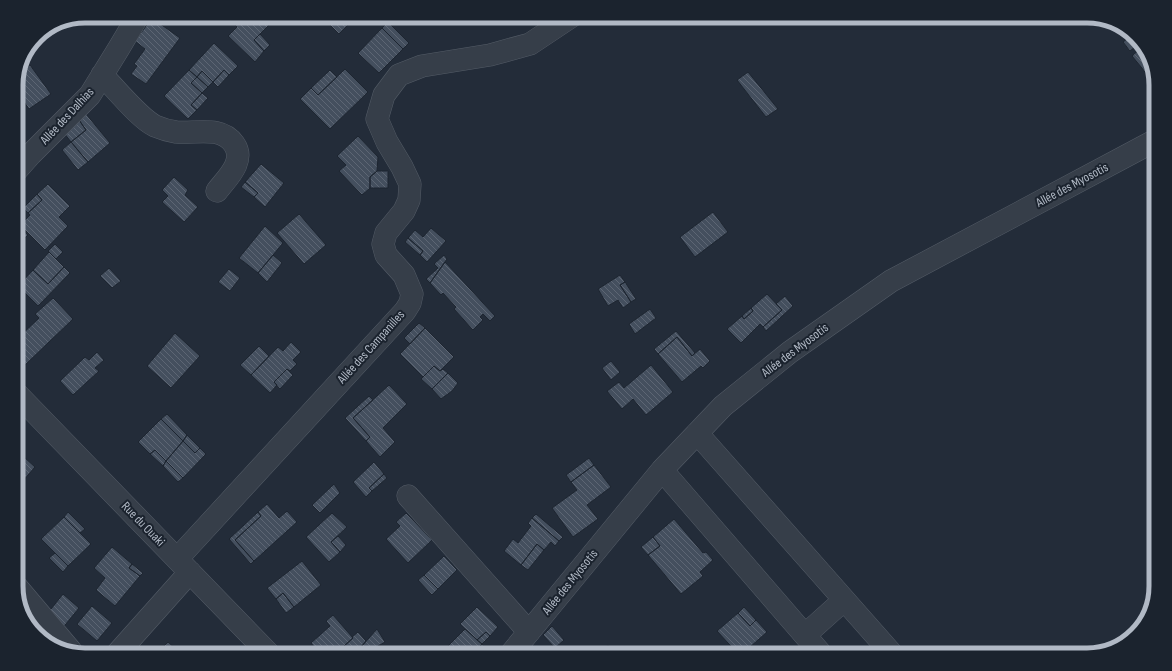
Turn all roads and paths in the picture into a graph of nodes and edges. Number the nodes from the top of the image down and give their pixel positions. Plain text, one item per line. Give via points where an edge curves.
1 (134, 23) edge
2 (562, 23) edge
3 (102, 75) junction
4 (1149, 144) edge
5 (23, 163) edge
6 (217, 191) dead end
7 (23, 400) edge
8 (697, 433) junction
9 (662, 470) junction
10 (408, 496) dead end
11 (183, 565) junction
12 (24, 595) edge
13 (844, 600) junction
14 (529, 632) junction
15 (805, 635) junction
16 (66, 644) edge
17 (121, 648) edge
18 (263, 648) edge
19 (516, 648) edge
20 (816, 648) edge
21 (887, 648) edge

1 - 3 street, Allée des Dalhias
2 - 11 street, Allée des Campanilles via 530,44 490,55 422,66 399,75 384,95 377,119 410,184 404,211 386,233 383,244 386,256 404,275 412,294 410,303
3 - 5 street, Allée des Dalhias via 90,95
3 - 6 street via 154,126 177,132 211,131 232,140 238,149 238,159
4 - 8 street, Allée des Myosotis via 891,280 790,352 723,406
7 - 11 street, Rue du Ouaki
8 - 9 street, Allée des Myosotis
8 - 13 street
9 - 14 street, Allée des Myosotis
9 - 15 street
10 - 14 street
11 - 17 street, Allée des Campanilles
11 - 18 street, Rue du Ouaki
12 - 16 street
13 - 15 street
13 - 21 street
14 - 19 street, Allée des Myosotis
15 - 20 street

